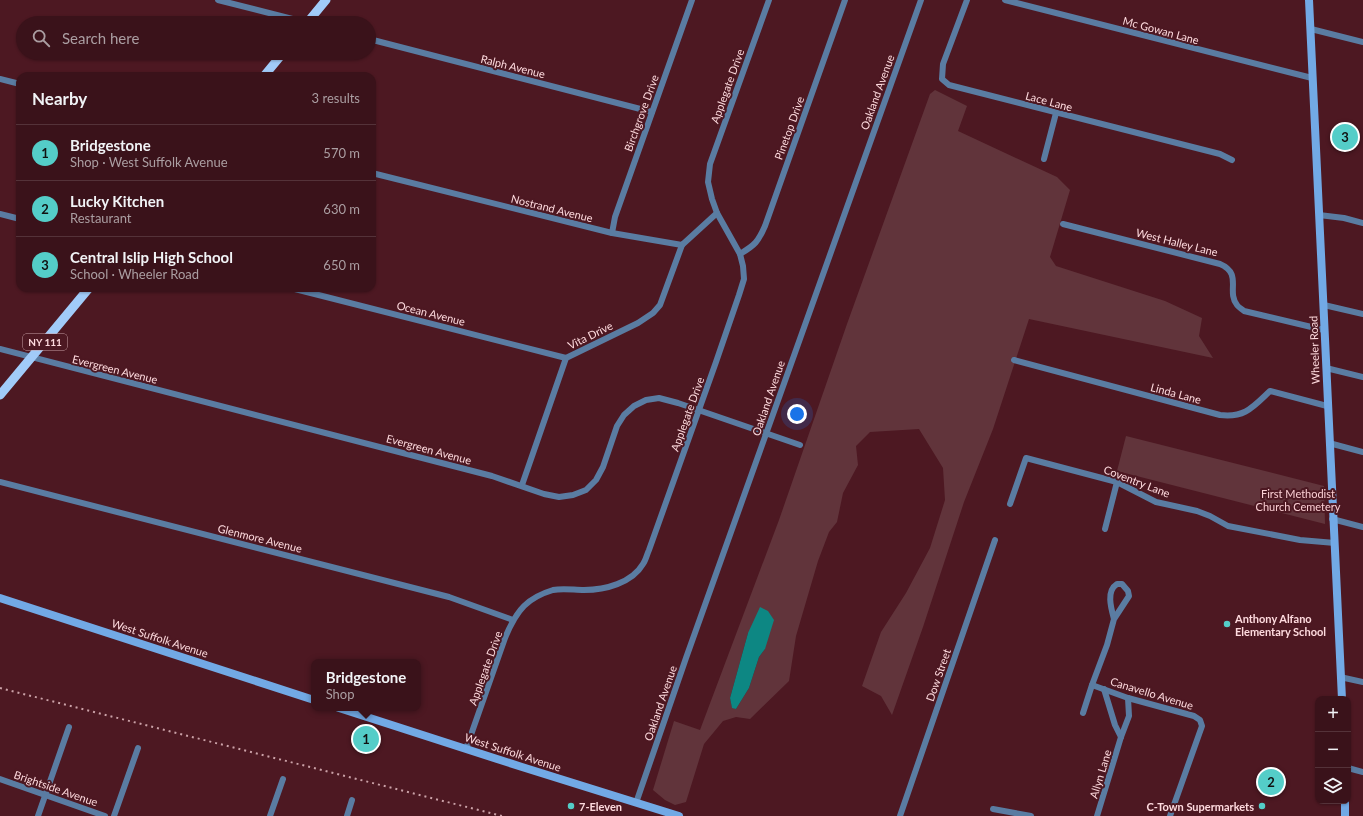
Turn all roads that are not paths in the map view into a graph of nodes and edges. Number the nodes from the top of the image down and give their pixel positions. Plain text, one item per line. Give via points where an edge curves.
1 (218, 0) edge
2 (326, 0) edge
3 (692, 0) edge
4 (769, 0) edge
5 (845, 0) edge
6 (921, 0) edge
7 (967, 0) edge
8 (1005, 0) edge
9 (1309, 0) edge
10 (281, 16) edge
11 (313, 16) edge
12 (1311, 29) junction
13 (376, 41) edge
14 (1363, 42) edge
15 (277, 60) edge
16 (267, 72) edge
17 (1312, 78) junction
18 (0, 79) edge
19 (16, 83) edge
20 (652, 112) junction
21 (1056, 113) junction
22 (1044, 159) dead end
23 (1232, 160) dead end
24 (376, 174) edge
25 (717, 213) junction
26 (0, 214) edge
27 (1319, 215) junction
28 (16, 218) edge
29 (1363, 223) edge
30 (1063, 224) dead end
31 (612, 233) junction
32 (682, 245) junction
33 (740, 254) junction
34 (86, 292) edge
35 (307, 292) edge
36 (1324, 305) junction
37 (1363, 314) edge
38 (1324, 330) junction
39 (0, 349) edge
40 (31, 358) junction
41 (566, 358) junction
42 (1014, 360) dead end
43 (1326, 368) junction
44 (1363, 377) edge
45 (0, 395) edge
46 (1327, 406) junction
47 (698, 409) junction
48 (767, 434) junction
49 (1329, 443) junction
50 (800, 445) dead end
51 (1363, 452) edge
52 (0, 482) edge
53 (1117, 482) junction
54 (522, 485) junction
55 (1010, 504) dead end
56 (1332, 519) junction
57 (1363, 527) edge
58 (1105, 528) dead end
59 (994, 540) dead end
60 (1335, 542) junction
61 (0, 598) edge
62 (1114, 619) junction
63 (513, 620) junction
64 (1340, 676) junction
65 (1363, 682) edge
66 (1092, 685) junction
67 (1104, 689) junction
68 (1342, 696) edge
69 (1128, 698) junction
70 (311, 699) edge
71 (349, 711) edge
72 (1083, 713) dead end
73 (70, 727) dead end
74 (1121, 737) junction
75 (138, 748) dead end
76 (466, 749) junction
77 (1351, 769) edge
78 (1363, 772) edge
79 (0, 779) edge
80 (284, 779) dead end
81 (45, 795) junction
82 (352, 800) dead end
83 (636, 803) junction
84 (1345, 804) edge
85 (993, 809) dead end
86 (38, 816) edge
87 (105, 816) edge
88 (114, 816) edge
89 (270, 816) edge
90 (347, 816) edge
91 (678, 816) edge
92 (900, 816) edge
93 (1031, 816) edge
94 (1097, 816) edge
95 (1170, 816) edge
96 (1346, 816) edge

1 - 10 street
2 - 11 main road
3 - 20 street, Birchgrove Drive
4 - 25 street, Applegate Drive via 710,164 708,182
5 - 33 street, Pinetop Drive via 765,226 758,240
6 - 48 street, Oakland Avenue
7 - 21 street, Lace Lane via 943,64 942,79 949,85
8 - 17 street, Mc Gowan Lane
9 - 12 main road, Wheeler Road
12 - 14 street
12 - 17 main road, Wheeler Road
13 - 20 street, Ralph Avenue
15 - 16 main road
17 - 27 main road, Wheeler Road
18 - 19 street
20 - 31 street, Birchgrove Drive via 615,216
21 - 22 street
21 - 23 street, Lace Lane via 1220,154
24 - 31 street, Nostrand Avenue
25 - 32 street
25 - 33 street, Applegate Drive
26 - 28 street
27 - 29 street
27 - 36 main road, Wheeler Road
30 - 38 street, West Halley Lane via 1228,267 1232,276 1236,305 1244,310
31 - 32 street, Nostrand Avenue
32 - 41 street, Vita Drive via 660,305 653,313
33 - 47 street, Applegate Drive via 744,279
34 - 40 main road, NY 111
35 - 41 street, Ocean Avenue
36 - 37 street
36 - 38 main road, Wheeler Road
38 - 43 main road, Wheeler Road
39 - 40 street, Evergreen Avenue
40 - 45 main road, NY 111
40 - 54 street, Evergreen Avenue
41 - 54 street, Vita Drive
42 - 46 street, Linda Lane via 1220,415 1243,414 1270,391
43 - 44 street
43 - 46 main road, Wheeler Road
46 - 49 main road, Wheeler Road
47 - 48 street, Evergreen Avenue
47 - 54 street, Evergreen Avenue via 659,398 646,400 634,406 617,426 603,467 596,480 586,490 559,497
47 - 63 street, Applegate Drive via 643,564 632,576 616,585 600,589 553,590 524,606
48 - 50 street, Evergreen Avenue
48 - 83 street, Oakland Avenue
49 - 51 street
49 - 56 main road, Wheeler Road
52 - 63 street, Glenmore Avenue via 450,597
53 - 55 street, Coventry Lane via 1026,458
53 - 58 street
53 - 60 street, Coventry Lane via 1156,502 1197,511 1228,526 1288,538
56 - 57 street
56 - 60 main road, Wheeler Road
59 - 92 street, Dow Street
60 - 64 main road, Wheeler Road
61 - 70 main road, West Suffolk Avenue
62 - 62 street, Canavello Avenue via 1129,596 1122,584 1117,584 1112,590 1110,605
62 - 66 street, Canavello Avenue
63 - 76 street, Applegate Drive
64 - 65 street
64 - 68 main road, Wheeler Road
66 - 67 street, Canavello Avenue
66 - 72 street, Canavello Avenue
67 - 69 street, Canavello Avenue
67 - 74 street
69 - 74 street, Allyn Lane via 1129,716
69 - 95 street, Canavello Avenue via 1194,716 1200,720 1202,726
71 - 76 main road, West Suffolk Avenue
73 - 81 street
74 - 94 street, Allyn Lane
75 - 88 street
76 - 83 main road, West Suffolk Avenue
77 - 78 street
79 - 81 street, Brightside Avenue
80 - 89 street
81 - 86 street
81 - 87 street, Brightside Avenue
82 - 90 street
83 - 91 main road, West Suffolk Avenue
84 - 96 main road
85 - 93 street

